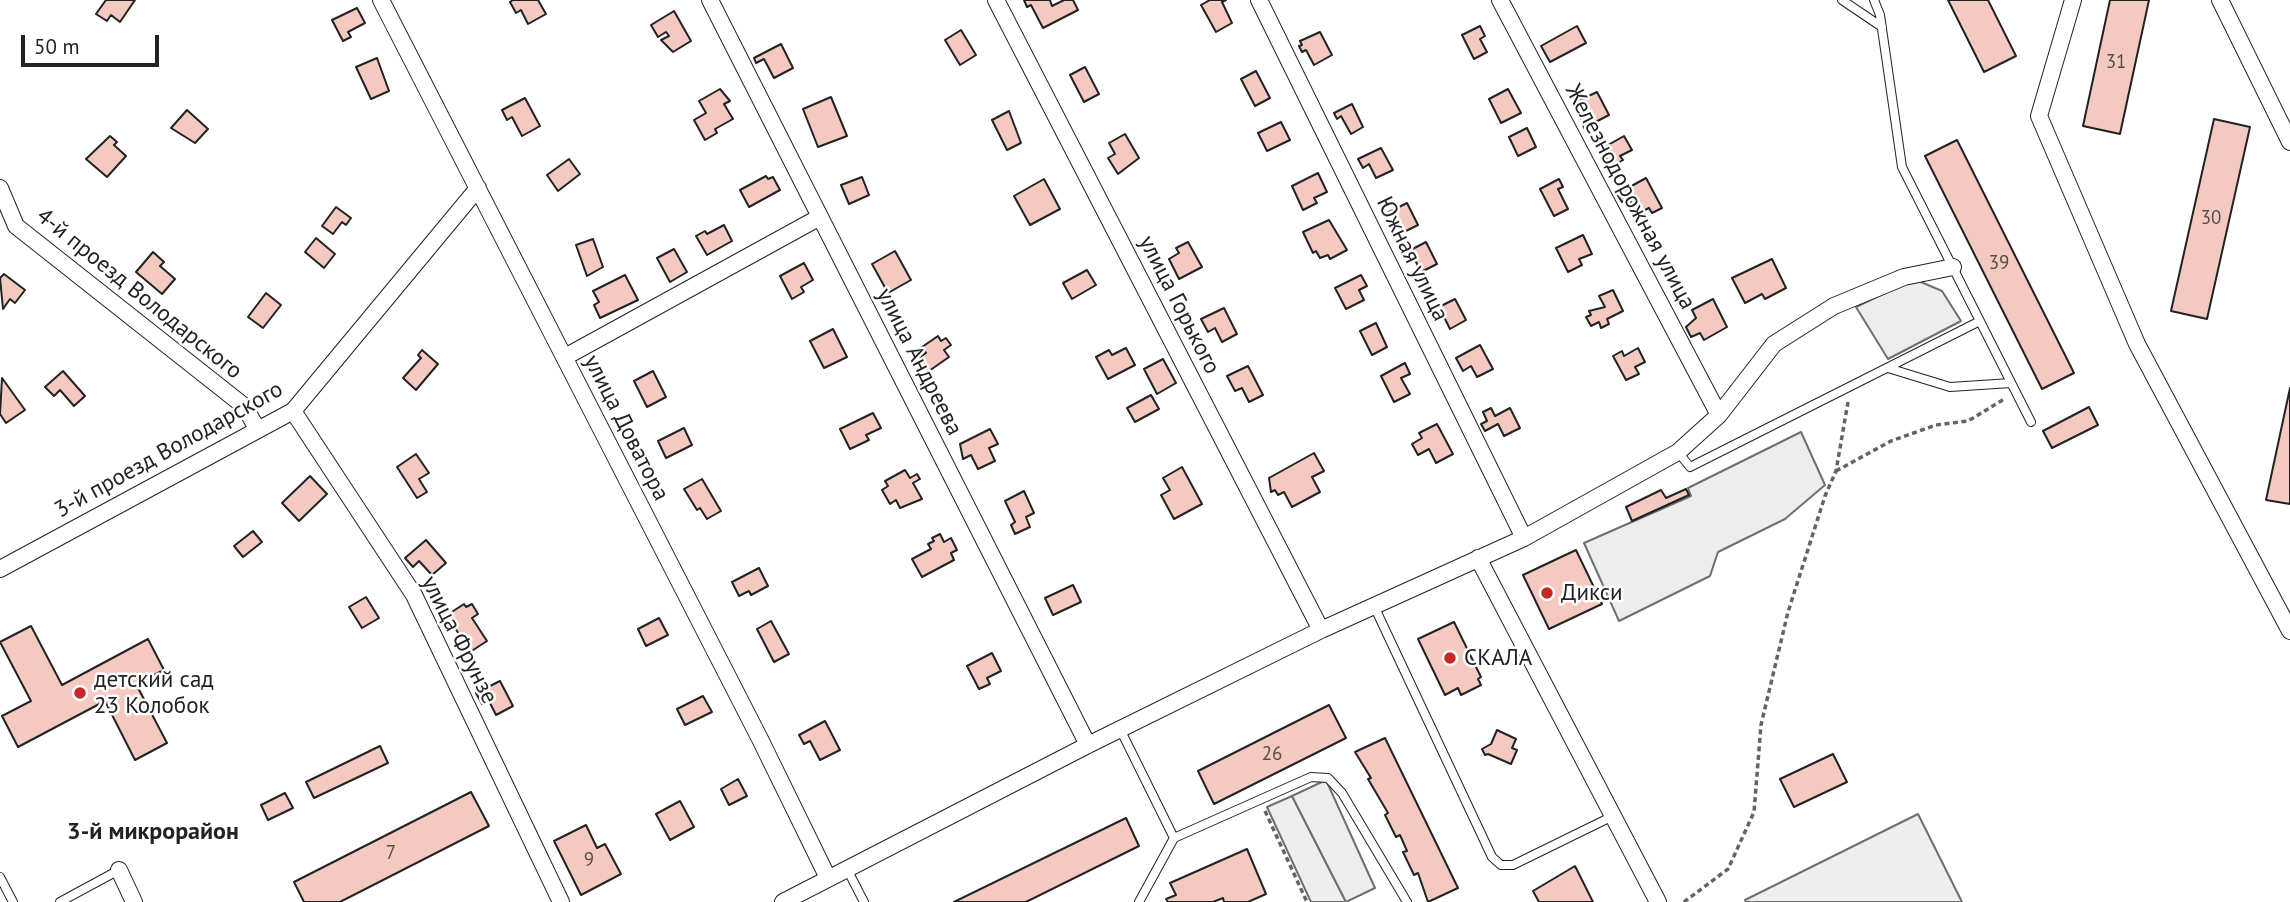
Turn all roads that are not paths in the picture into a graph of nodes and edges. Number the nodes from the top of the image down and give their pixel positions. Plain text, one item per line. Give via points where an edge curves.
1 (381, 0) edge
2 (710, 0) edge
3 (996, 0) edge
4 (1259, 0) edge
5 (1500, 0) edge
6 (1842, 0) edge
7 (1874, 0) edge
8 (2073, 0) edge
9 (2220, 0) edge
10 (1882, 27) junction
11 (2290, 142) edge
12 (0, 188) edge
13 (478, 188) junction
14 (820, 217) junction
15 (1953, 267) junction
16 (1980, 321) junction
17 (565, 357) junction
18 (1888, 369) junction
19 (2011, 383) junction
20 (293, 411) junction
21 (1719, 415) junction
22 (2031, 422) dead end
23 (258, 430) junction
24 (1678, 452) junction
25 (1524, 538) junction
26 (1478, 558) junction
27 (0, 569) edge
28 (1374, 606) junction
29 (1321, 630) junction
30 (2290, 631) edge
31 (1120, 729) junction
32 (1087, 745) junction
33 (1613, 816) junction
34 (1174, 838) junction
35 (847, 869) junction
36 (119, 870) joint
37 (0, 877) edge
38 (828, 878) junction
39 (13, 902) edge
40 (60, 902) edge
41 (134, 902) edge
42 (561, 902) edge
43 (783, 902) edge
44 (864, 902) edge
45 (1139, 902) edge
46 (1407, 902) edge
47 (1658, 902) edge

1 - 13 street, улица Доватора
2 - 14 street, улица Андреева
3 - 29 street, улица Горького
4 - 25 street, Южная улица
5 - 21 street, Железнодорожная улица
6 - 10 lane
7 - 10 lane
8 - 30 street via 2039,116 2137,344
9 - 11 street
10 - 15 lane via 1902,167
12 - 23 street, 4-й проезд Володарского via 16,226 244,406
13 - 17 street, улица Доватора
13 - 20 street, 3-й проезд Володарского
14 - 17 street
14 - 32 street, улица Андреева
15 - 16 lane
15 - 21 street via 1905,277 1824,312 1774,344
16 - 18 lane
16 - 19 lane
17 - 38 street, улица Доватора
18 - 19 lane via 1950,387
18 - 24 lane via 1690,467
19 - 22 lane
20 - 23 street, 3-й проезд Володарского
20 - 42 street, улица Фрунзе via 414,595
21 - 24 street
23 - 27 street, 3-й проезд Володарского
24 - 25 street
25 - 26 street
26 - 28 street
26 - 33 street
28 - 29 street
28 - 33 lane via 1492,857 1501,865 1513,864
29 - 31 street
31 - 32 street
31 - 34 lane
32 - 35 street
33 - 47 street
34 - 45 lane
34 - 46 lane via 1311,777 1328,778 1342,793
35 - 38 street
35 - 44 lane
36 - 40 lane
36 - 41 street
37 - 39 lane
38 - 43 street

